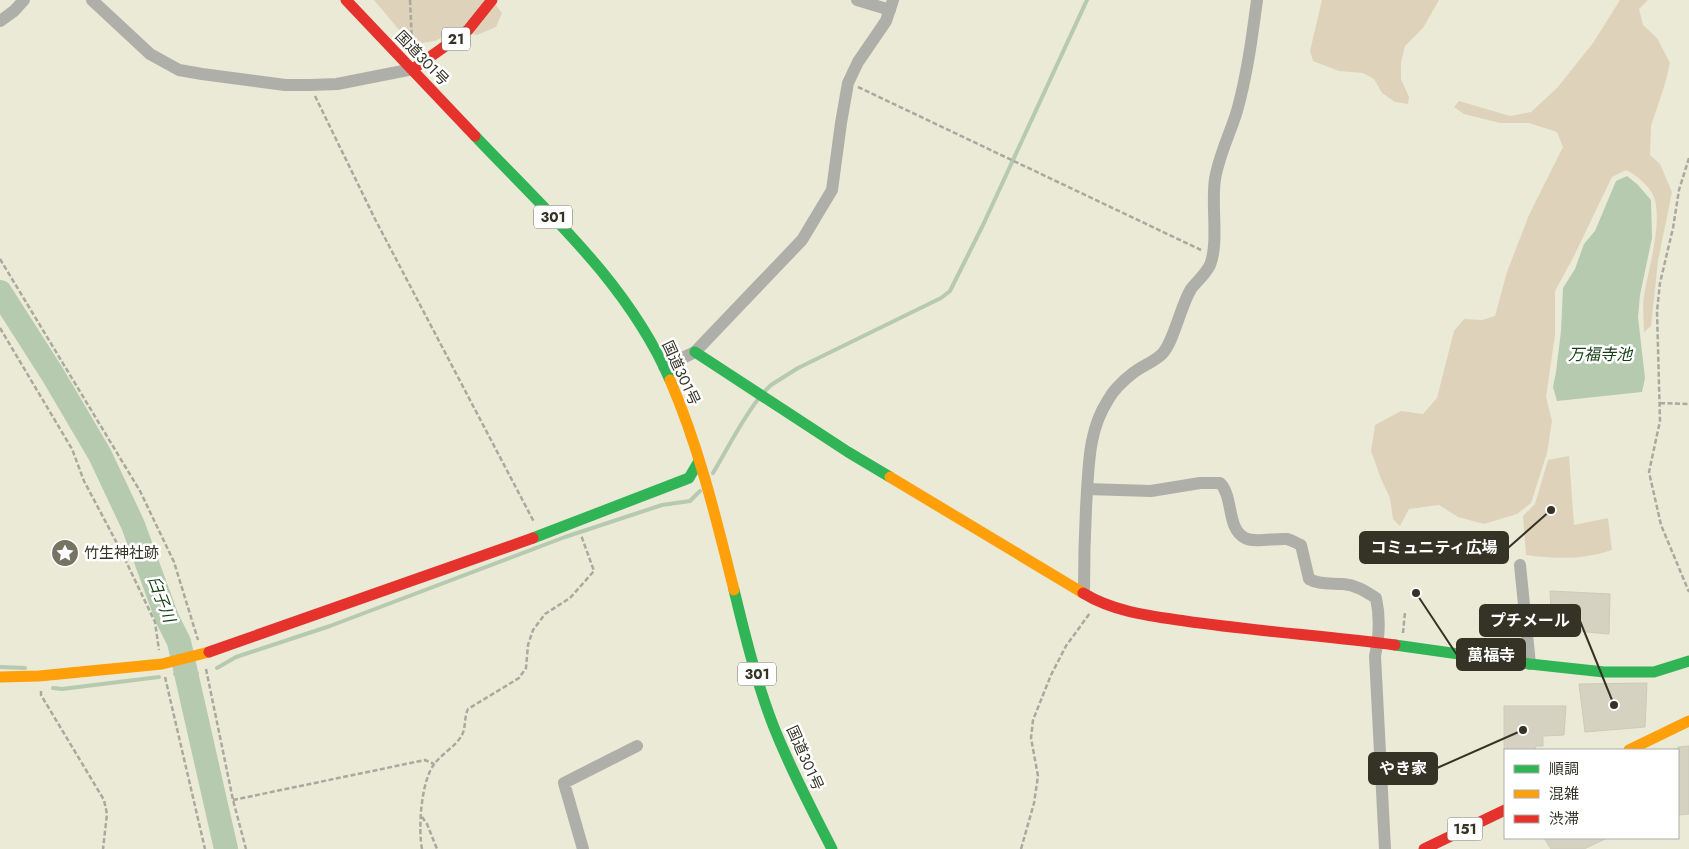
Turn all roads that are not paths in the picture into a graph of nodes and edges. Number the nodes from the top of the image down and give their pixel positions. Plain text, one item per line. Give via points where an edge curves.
1 (24, 0) edge
2 (92, 0) edge
3 (346, 0) edge
4 (492, 0) edge
5 (857, 0) edge
6 (1257, 0) edge
7 (892, 5) edge
8 (0, 21) edge
9 (413, 69) junction
10 (695, 352) junction
11 (664, 367) junction
12 (699, 461) junction
13 (1087, 489) junction
14 (1520, 566) dead end
15 (1082, 592) junction
16 (1378, 643) junction
17 (1689, 661) edge
18 (1530, 664) junction
19 (0, 677) edge
20 (1689, 721) edge
21 (637, 746) dead end
22 (1631, 749) edge
23 (1504, 810) edge
24 (583, 849) edge
25 (832, 849) edge
26 (1385, 849) edge
27 (1424, 849) edge

1 - 8 street
2 - 9 street via 150,54 179,70 285,85 310,85 337,84
3 - 9 main road, 国道301号 / 301
4 - 9 main road, 21 via 468,30
5 - 7 street
6 - 13 street via 1242,92 1215,178 1210,264 1192,288 1167,348 1161,356 1116,388 1100,415 1092,436
7 - 10 street via 886,21 848,83 832,190 802,240
9 - 11 main road, 国道301号 / 301 via 608,279 639,323
10 - 11 street
10 - 15 main road via 848,452
11 - 12 main road, 国道301号 / 301 via 680,402
12 - 19 main road via 689,478 538,536 200,655 165,663
12 - 25 main road, 国道301号 / 301 via 766,704 787,761
13 - 15 street
13 - 16 street via 1151,491 1220,483 1225,488 1240,535 1247,539 1289,539 1301,545 1308,579 1314,583 1360,588 1376,598
14 - 18 street
15 - 16 main road via 1097,602 1133,613
16 - 18 main road
16 - 26 street via 1375,656
17 - 18 main road via 1654,672 1633,673
20 - 22 main road
21 - 24 street via 564,783
23 - 27 main road, 151

